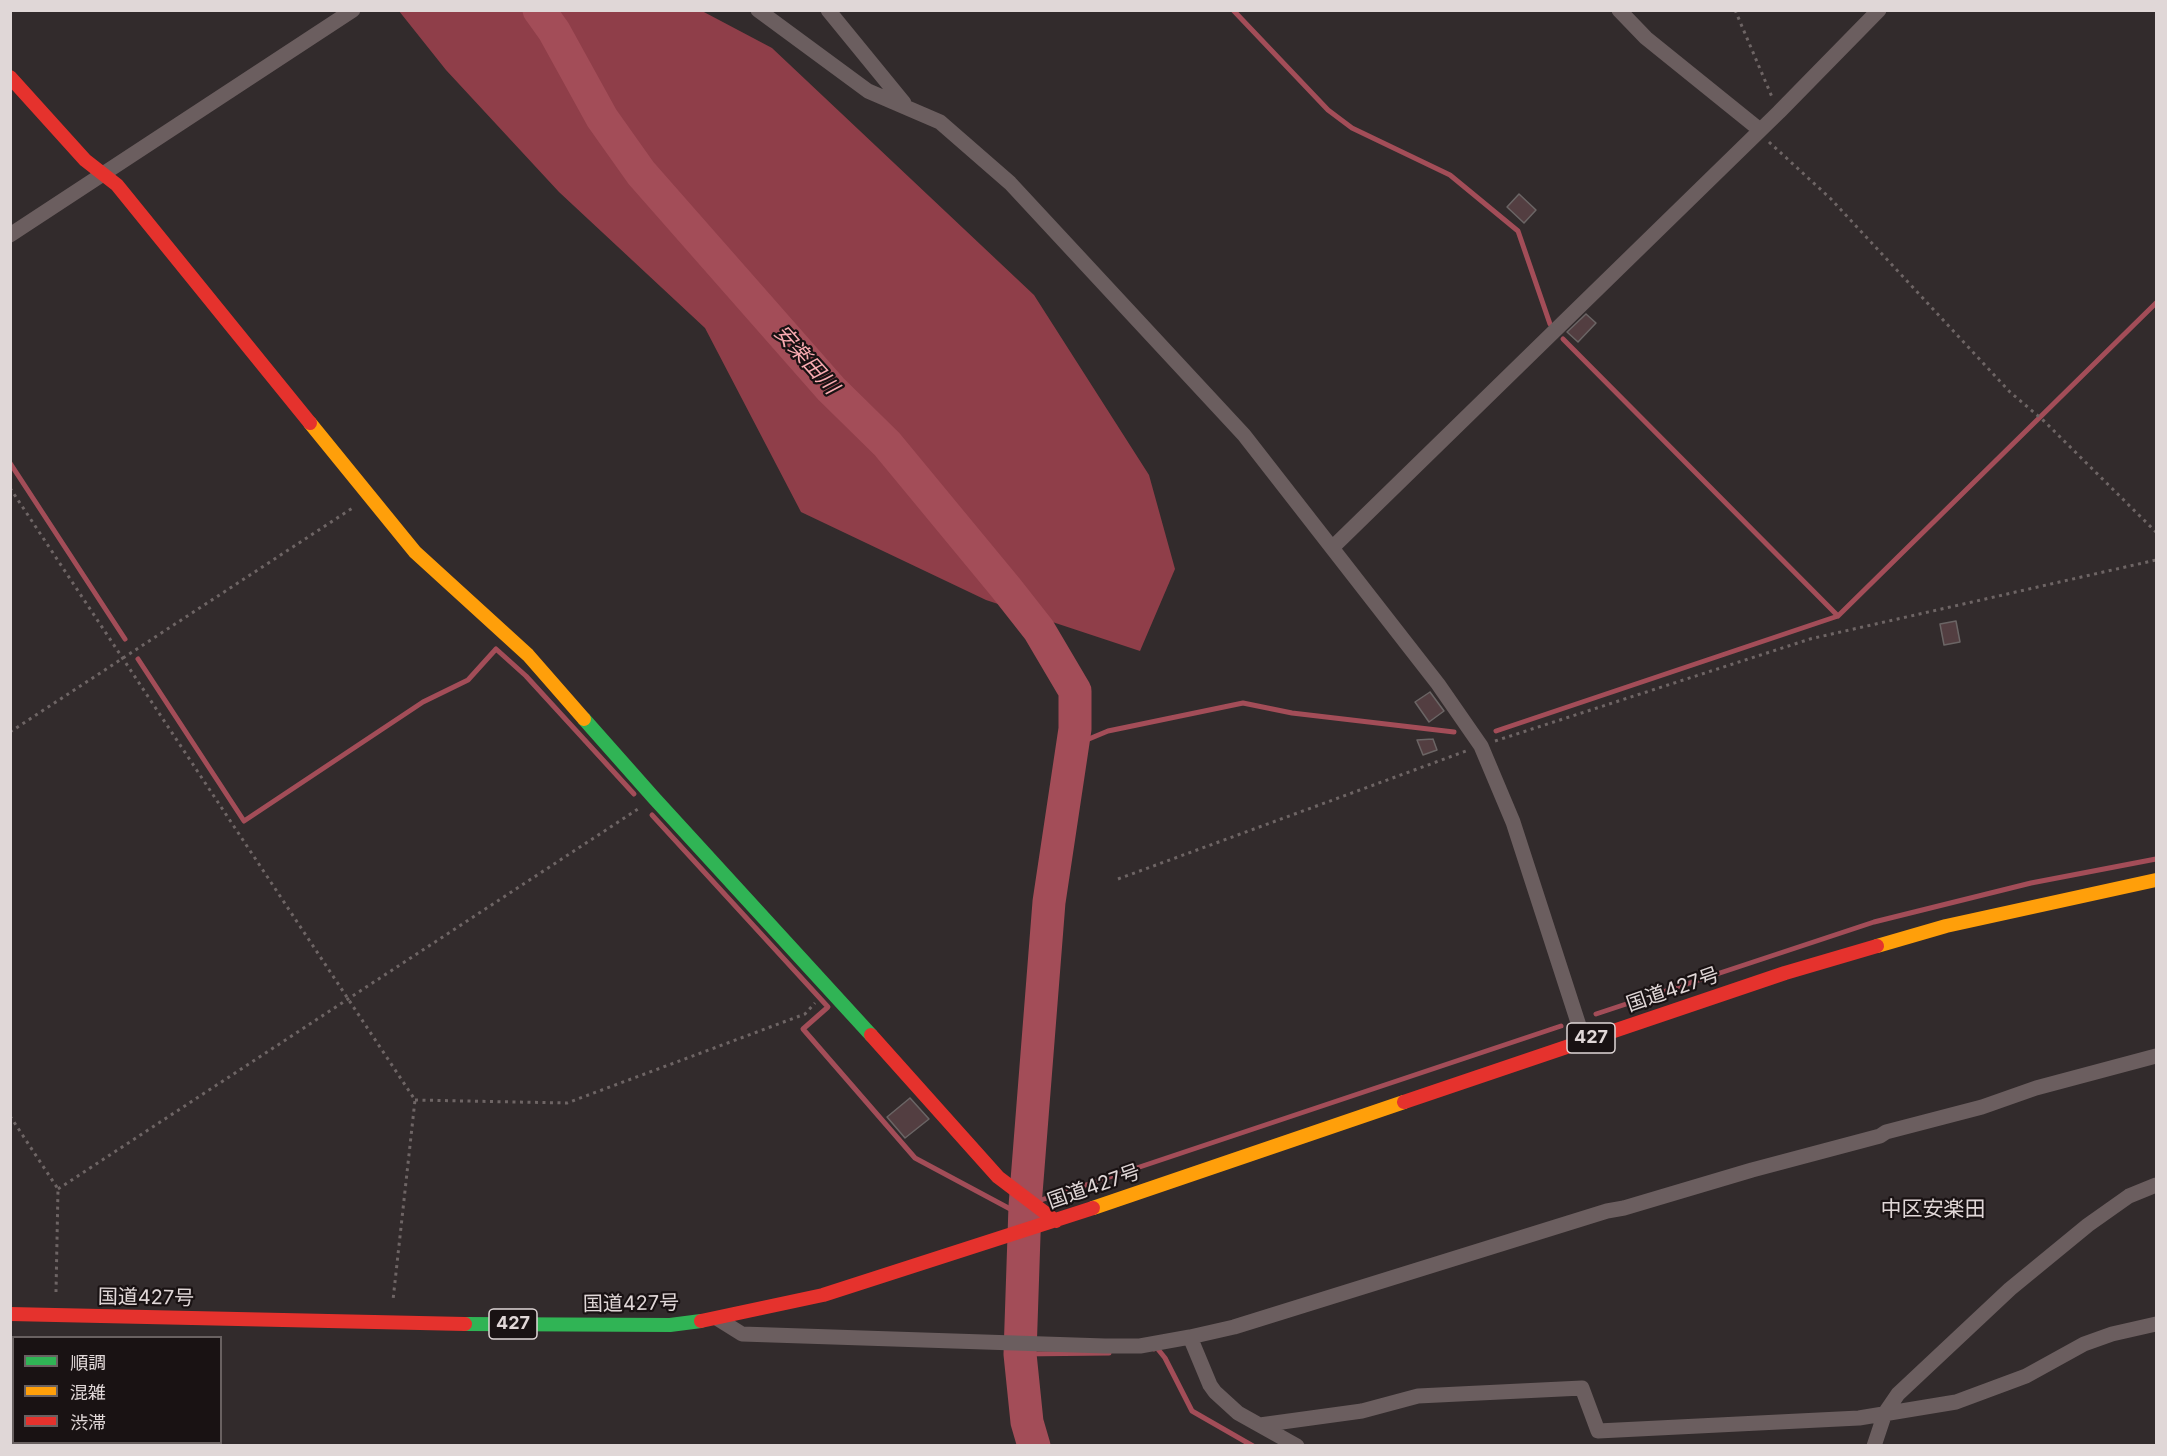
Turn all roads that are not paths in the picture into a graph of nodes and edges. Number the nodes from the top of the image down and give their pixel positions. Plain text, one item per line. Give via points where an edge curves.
1 (353, 10) edge
2 (758, 10) edge
3 (828, 10) edge
4 (1619, 10) edge
5 (1879, 10) edge
6 (10, 77) edge
7 (906, 106) junction
8 (1760, 130) junction
9 (104, 175) junction
10 (10, 235) edge
11 (1332, 548) junction
12 (2157, 880) edge
13 (1584, 1041) junction
14 (2157, 1056) edge
15 (2157, 1185) edge
16 (1056, 1221) junction
17 (10, 1314) edge
18 (718, 1318) junction
19 (2157, 1324) edge
20 (1190, 1337) junction
21 (1885, 1413) junction
22 (1260, 1425) junction
23 (1297, 1446) edge
24 (1874, 1446) edge

1 - 9 street
2 - 7 street via 868,90
3 - 7 street
4 - 8 street via 1646,38
5 - 8 street
6 - 9 main road via 85,160
7 - 11 street via 940,122 1010,183 1244,435
8 - 11 street
9 - 10 street
9 - 16 main road via 117,185 415,552 528,655 998,1177
11 - 13 street via 1481,746 1513,822
12 - 13 main road, 国道427号 / 427 via 1946,926 1785,973
13 - 16 main road, 国道427号 / 427
14 - 20 street via 1607,1211 1234,1327
15 - 21 street via 2129,1196 2088,1225 2010,1289 1898,1394
16 - 18 main road, 国道427号 / 427 via 823,1296
17 - 18 main road, 国道427号 / 427 via 670,1325
18 - 20 street via 742,1334 1140,1346
19 - 21 street via 2084,1344 2026,1376 1956,1402
20 - 22 street via 1215,1392 1238,1413
21 - 22 street via 1859,1418 1598,1431 1582,1388 1418,1396 1362,1411
21 - 24 street
22 - 23 street

